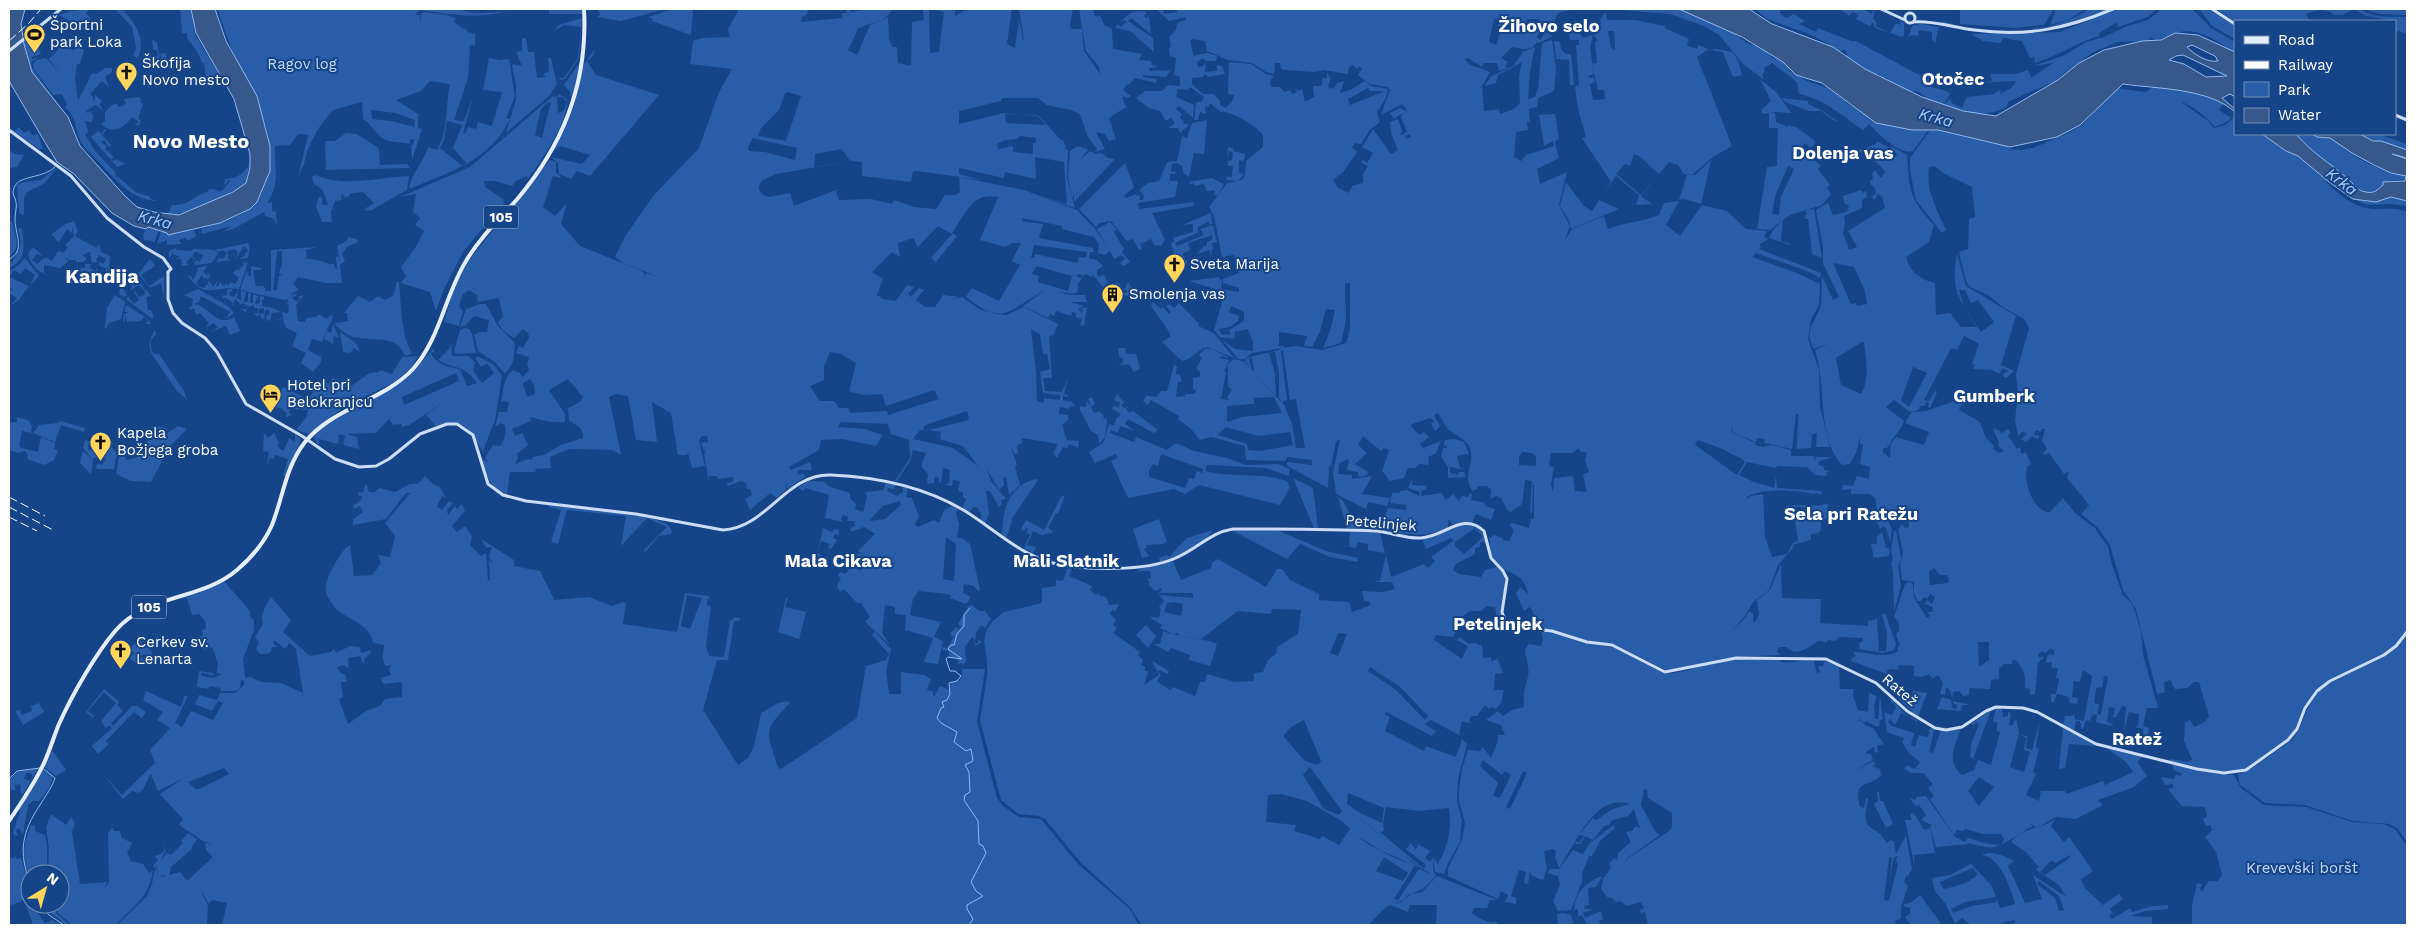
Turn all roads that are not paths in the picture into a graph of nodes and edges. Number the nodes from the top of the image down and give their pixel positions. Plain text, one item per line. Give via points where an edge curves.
1 (61, 9) edge
2 (584, 9) edge
3 (1881, 9) edge
4 (2113, 9) edge
5 (2212, 9) edge
6 (1890, 12) junction
7 (1906, 14) junction
8 (1915, 17) junction
9 (1905, 20) junction
10 (1913, 22) junction
11 (1927, 22) junction
12 (2234, 23) edge
13 (9, 50) edge
14 (9, 130) edge
15 (308, 440) junction
16 (2407, 632) edge
17 (1593, 643) joint
18 (9, 821) edge

1 - 13 main road
2 - 15 main road, 105 via 582,63 567,122 536,174 465,262 424,354 398,382 340,413
3 - 6 main road
4 - 11 main road via 2084,22 2049,30 2002,32
5 - 12 main road
6 - 7 main road
6 - 9 main road
7 - 8 main road via 1911,13
7 - 9 main road
8 - 10 main road
8 - 11 main road
9 - 10 main road
10 - 11 main road
14 - 15 main road via 65,171 107,218 163,258 168,267 168,299 173,313 205,338 217,352 246,404
15 - 17 main road, Petelinjek via 342,462 370,468 386,462 420,434 447,424 457,424 473,434 488,484 511,498 625,512 711,528 736,528 815,476 890,482 910,486 965,511 1011,544 1048,561 1079,567 1144,566 1179,557 1216,533 1233,529 1379,532 1419,538 1433,536 1454,525 1471,524 1484,531 1491,558 1505,573 1507,585 1502,612 1508,623
15 - 18 main road, 105 via 290,468 271,528 240,568 217,583 139,611 124,621 104,646 73,697 45,762
16 - 17 main road, Ratež via 2384,655 2330,681 2317,691 2305,708 2294,736 2246,770 2224,773 2096,744 2041,714 2023,708 1996,707 1962,727 1935,728 1907,711 1876,683 1826,659 1736,658 1665,672 1617,646

